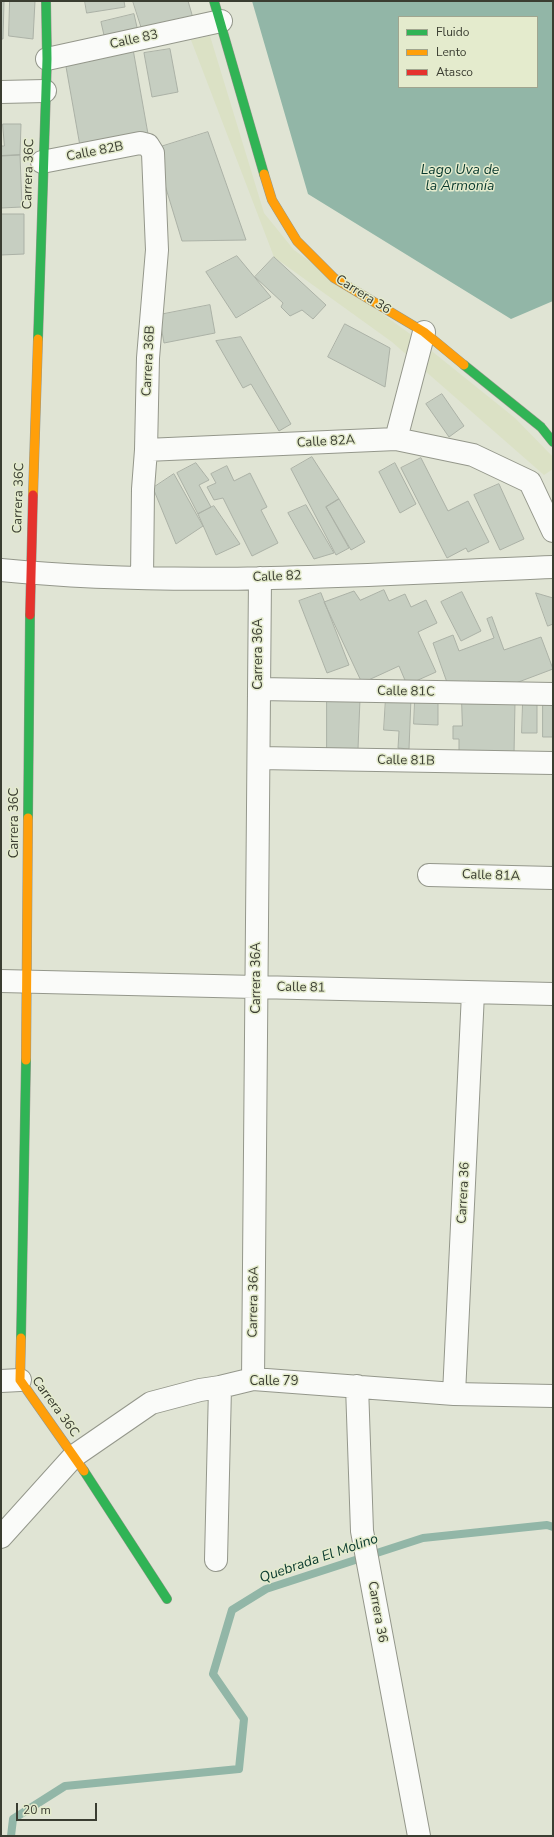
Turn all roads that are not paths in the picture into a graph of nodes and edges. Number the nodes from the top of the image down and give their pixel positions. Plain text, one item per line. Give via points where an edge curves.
1 (46, 1) edge
2 (217, 11) edge
3 (46, 59) junction
4 (45, 91) junction
5 (1, 92) edge
6 (148, 145) joint
7 (42, 162) junction
8 (424, 332) junction
9 (396, 439) junction
10 (553, 442) edge
11 (146, 450) junction
12 (553, 531) edge
13 (553, 568) edge
14 (1, 570) edge
15 (30, 573) junction
16 (142, 578) junction
17 (260, 578) junction
18 (259, 690) junction
19 (553, 694) edge
20 (259, 758) junction
21 (553, 763) edge
22 (429, 874) dead end
23 (553, 878) edge
24 (1, 981) edge
25 (27, 982) junction
26 (258, 987) junction
27 (473, 992) junction
28 (553, 994) edge
29 (253, 1379) junction
30 (10, 1381) edge
31 (357, 1386) junction
32 (220, 1387) junction
33 (454, 1394) junction
34 (553, 1396) edge
35 (74, 1456) junction
36 (1, 1537) edge
37 (216, 1560) dead end
38 (167, 1599) dead end
39 (419, 1836) edge

1 - 3 street, Carrera 36C
2 - 3 street, Calle 83
2 - 8 street, Carrera 36 via 272,200 297,241 334,278
3 - 4 street, Carrera 36C
4 - 5 street
4 - 7 street, Carrera 36C
6 - 7 street, Calle 82B via 140,143
6 - 11 street, Carrera 36B via 152,153 156,250 148,358
7 - 15 street, Carrera 36C
8 - 9 street
8 - 10 street, Carrera 36 via 541,427
9 - 11 street, Calle 82A
9 - 12 street, Calle 82A via 473,455 530,482
11 - 16 street, Carrera 36B
13 - 17 street, Calle 82
14 - 15 street, Calle 82
15 - 16 street, Calle 82
15 - 25 street, Carrera 36C
16 - 17 street, Calle 82
17 - 18 street, Carrera 36A
18 - 19 street, Calle 81C
18 - 20 street, Carrera 36A
20 - 21 street, Calle 81B
20 - 26 street, Carrera 36A
22 - 23 street, Calle 81A
24 - 25 street, Calle 81
25 - 26 street, Calle 81
25 - 30 street, Carrera 36C
26 - 27 street, Calle 81
26 - 29 street, Carrera 36A
27 - 28 street, Calle 81
27 - 33 street, Carrera 36
29 - 31 street, Calle 79
29 - 32 street, Calle 79
30 - 35 street, Carrera 36C
31 - 33 street, Calle 79
31 - 39 street, Carrera 36 via 363,1538
32 - 35 street, Calle 79 via 151,1403
32 - 37 street
33 - 34 street, Calle 79
35 - 36 street, Calle 79
35 - 38 street, Carrera 36C

